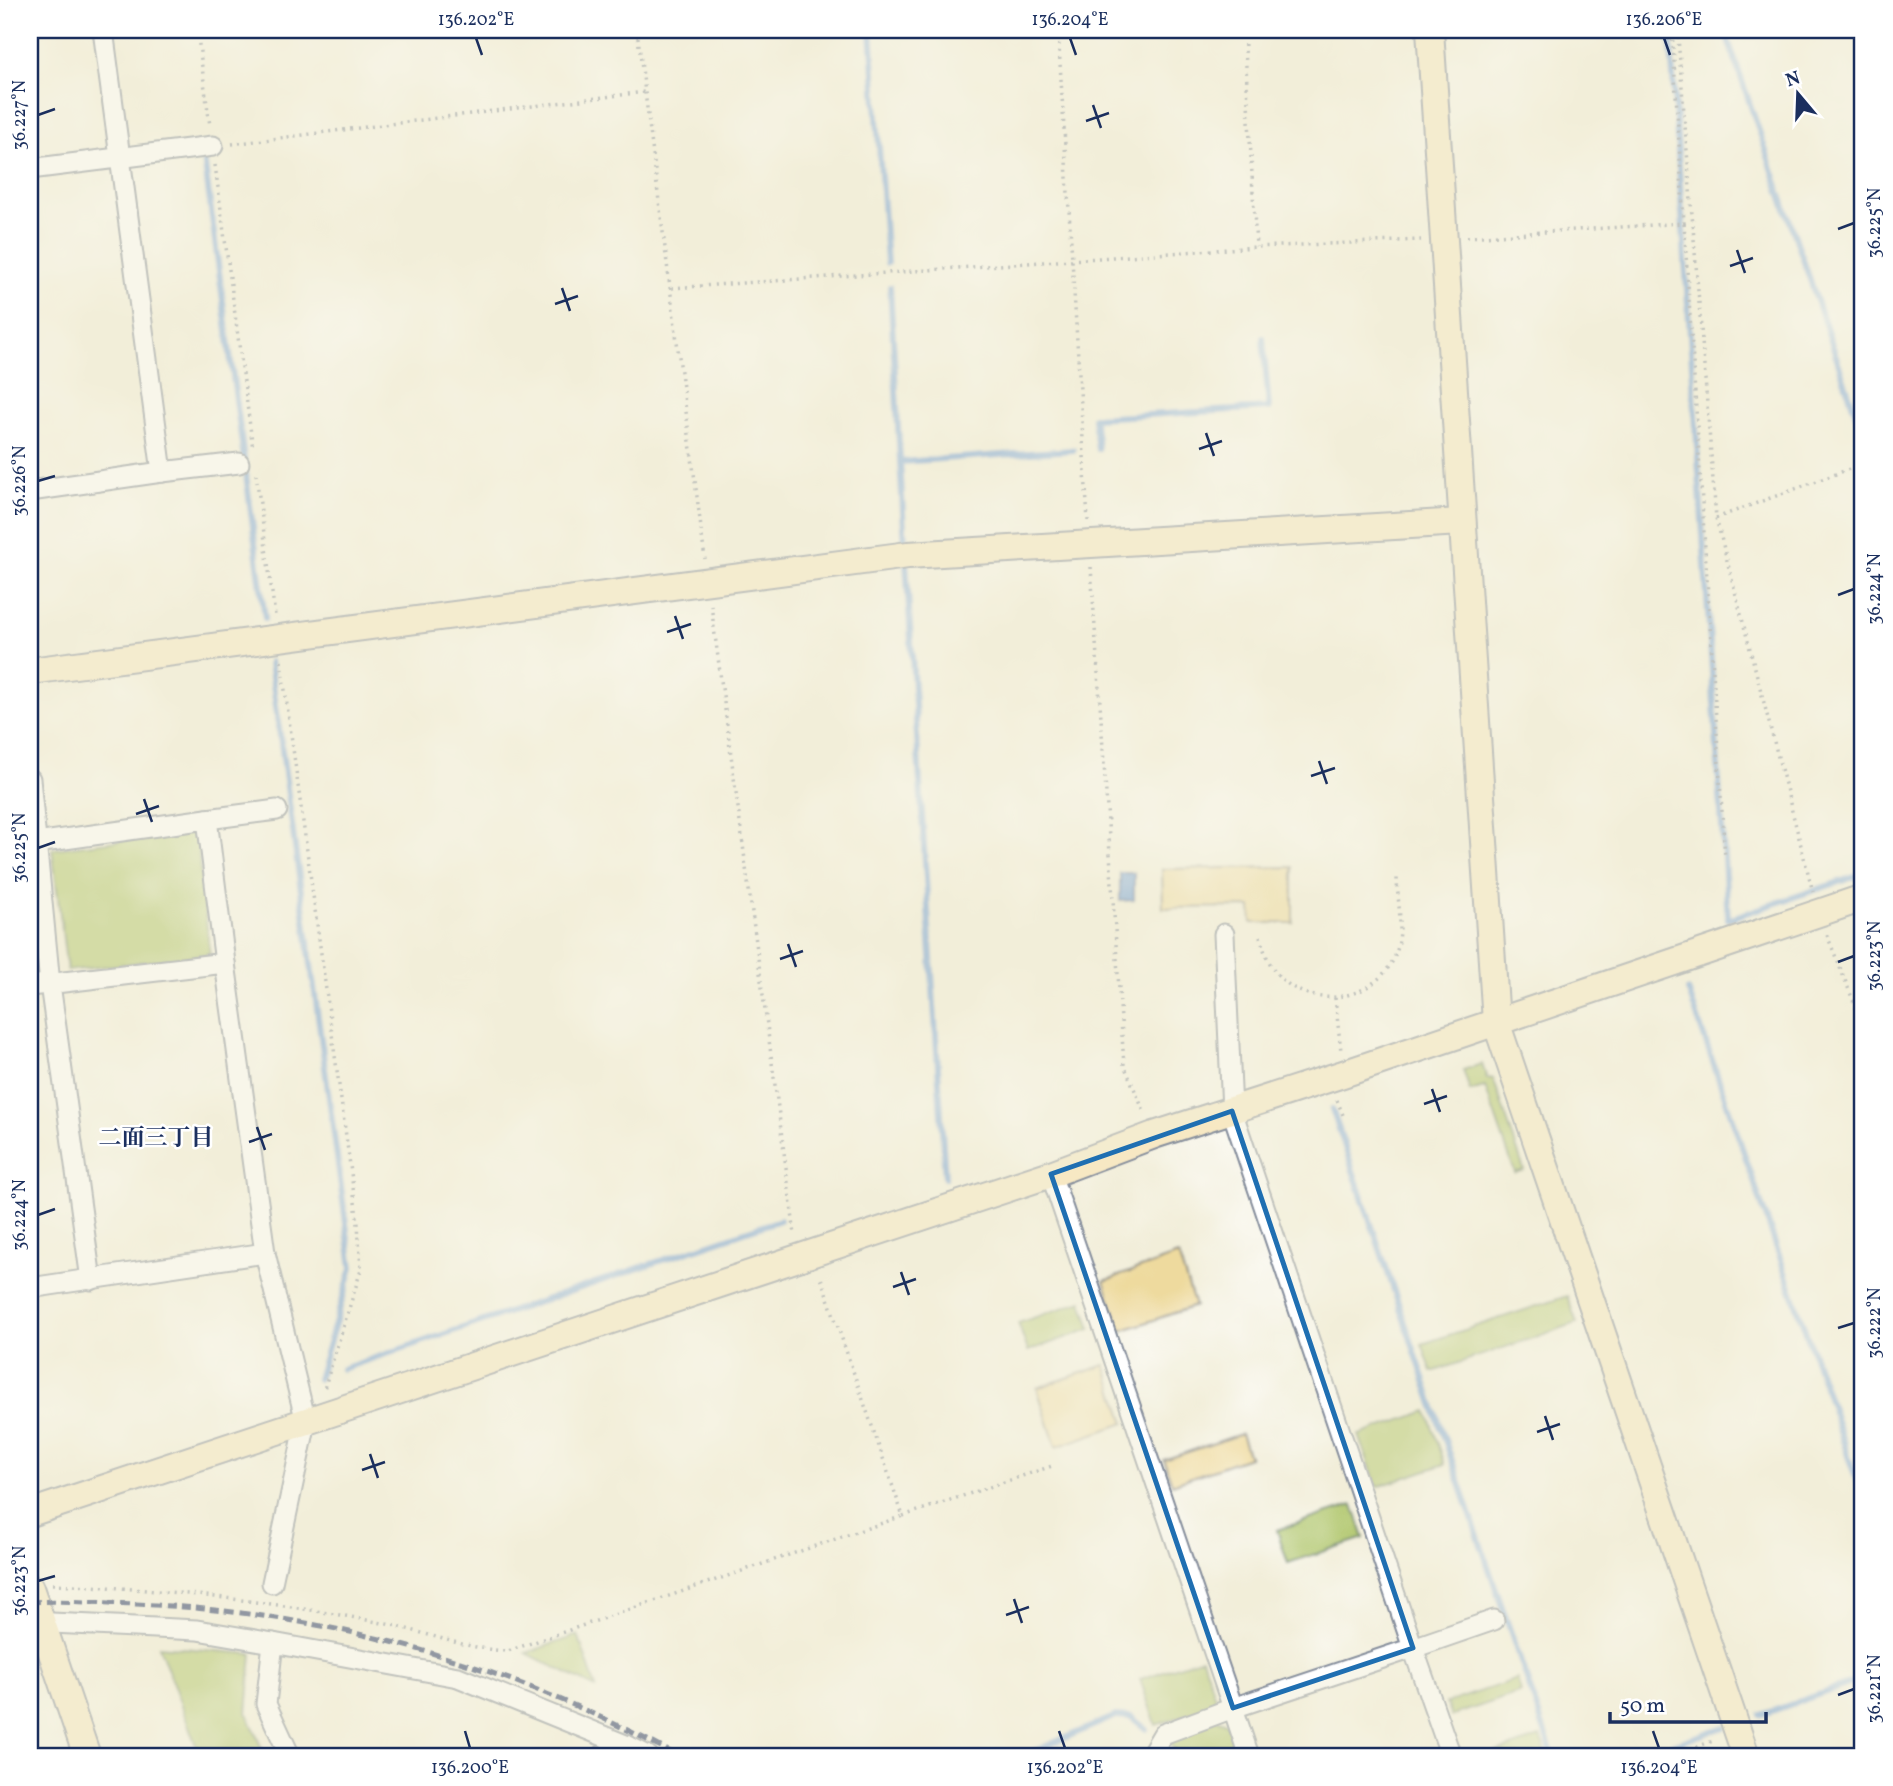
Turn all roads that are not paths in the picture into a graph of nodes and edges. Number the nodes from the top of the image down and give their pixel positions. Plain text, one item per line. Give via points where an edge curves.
1 (103, 30) edge
2 (1430, 30) edge
3 (213, 146) road end
4 (120, 158) junction
5 (30, 169) edge
6 (246, 462) road end
7 (162, 472) junction
8 (30, 491) edge
9 (1461, 522) junction
10 (30, 671) edge
11 (30, 779) edge
12 (277, 810) dead end
13 (207, 819) junction
14 (36, 843) junction
15 (1863, 898) edge
16 (1224, 934) dead end
17 (225, 963) junction
18 (50, 984) junction
19 (30, 986) edge
20 (1496, 1022) junction
21 (1232, 1111) junction
22 (1051, 1174) junction
23 (265, 1253) junction
24 (91, 1280) junction
25 (30, 1288) edge
26 (306, 1423) junction
27 (30, 1513) edge
28 (272, 1583) dead end
29 (37, 1586) edge
30 (1494, 1620) dead end
31 (36, 1622) edge
32 (273, 1643) junction
33 (1413, 1648) junction
34 (1233, 1708) junction
35 (1742, 1744) edge
36 (628, 1746) junction
37 (87, 1756) edge
38 (290, 1756) edge
39 (602, 1756) edge
40 (648, 1756) edge
41 (1150, 1756) edge
42 (1249, 1756) edge
43 (1451, 1756) edge

1 - 4 street
2 - 9 street
3 - 4 street
4 - 5 street
4 - 7 street
6 - 7 street
7 - 8 street
9 - 10 street via 908,555
9 - 20 street
11 - 14 street
12 - 13 street
13 - 14 street
13 - 17 street
14 - 18 street
15 - 20 street
16 - 21 street
17 - 18 street
17 - 23 street
18 - 19 street
18 - 24 street
20 - 21 street
20 - 35 street
21 - 22 street
21 - 33 street
22 - 26 street
22 - 34 street
23 - 24 street
23 - 26 street
24 - 25 street
26 - 27 street
26 - 28 street
29 - 31 street
30 - 33 street
31 - 32 street via 197,1630
31 - 37 street
32 - 36 street via 458,1677
32 - 38 street via 266,1704
33 - 34 street
33 - 43 street
34 - 41 street via 1163,1734
34 - 42 street
36 - 39 street
36 - 40 street

